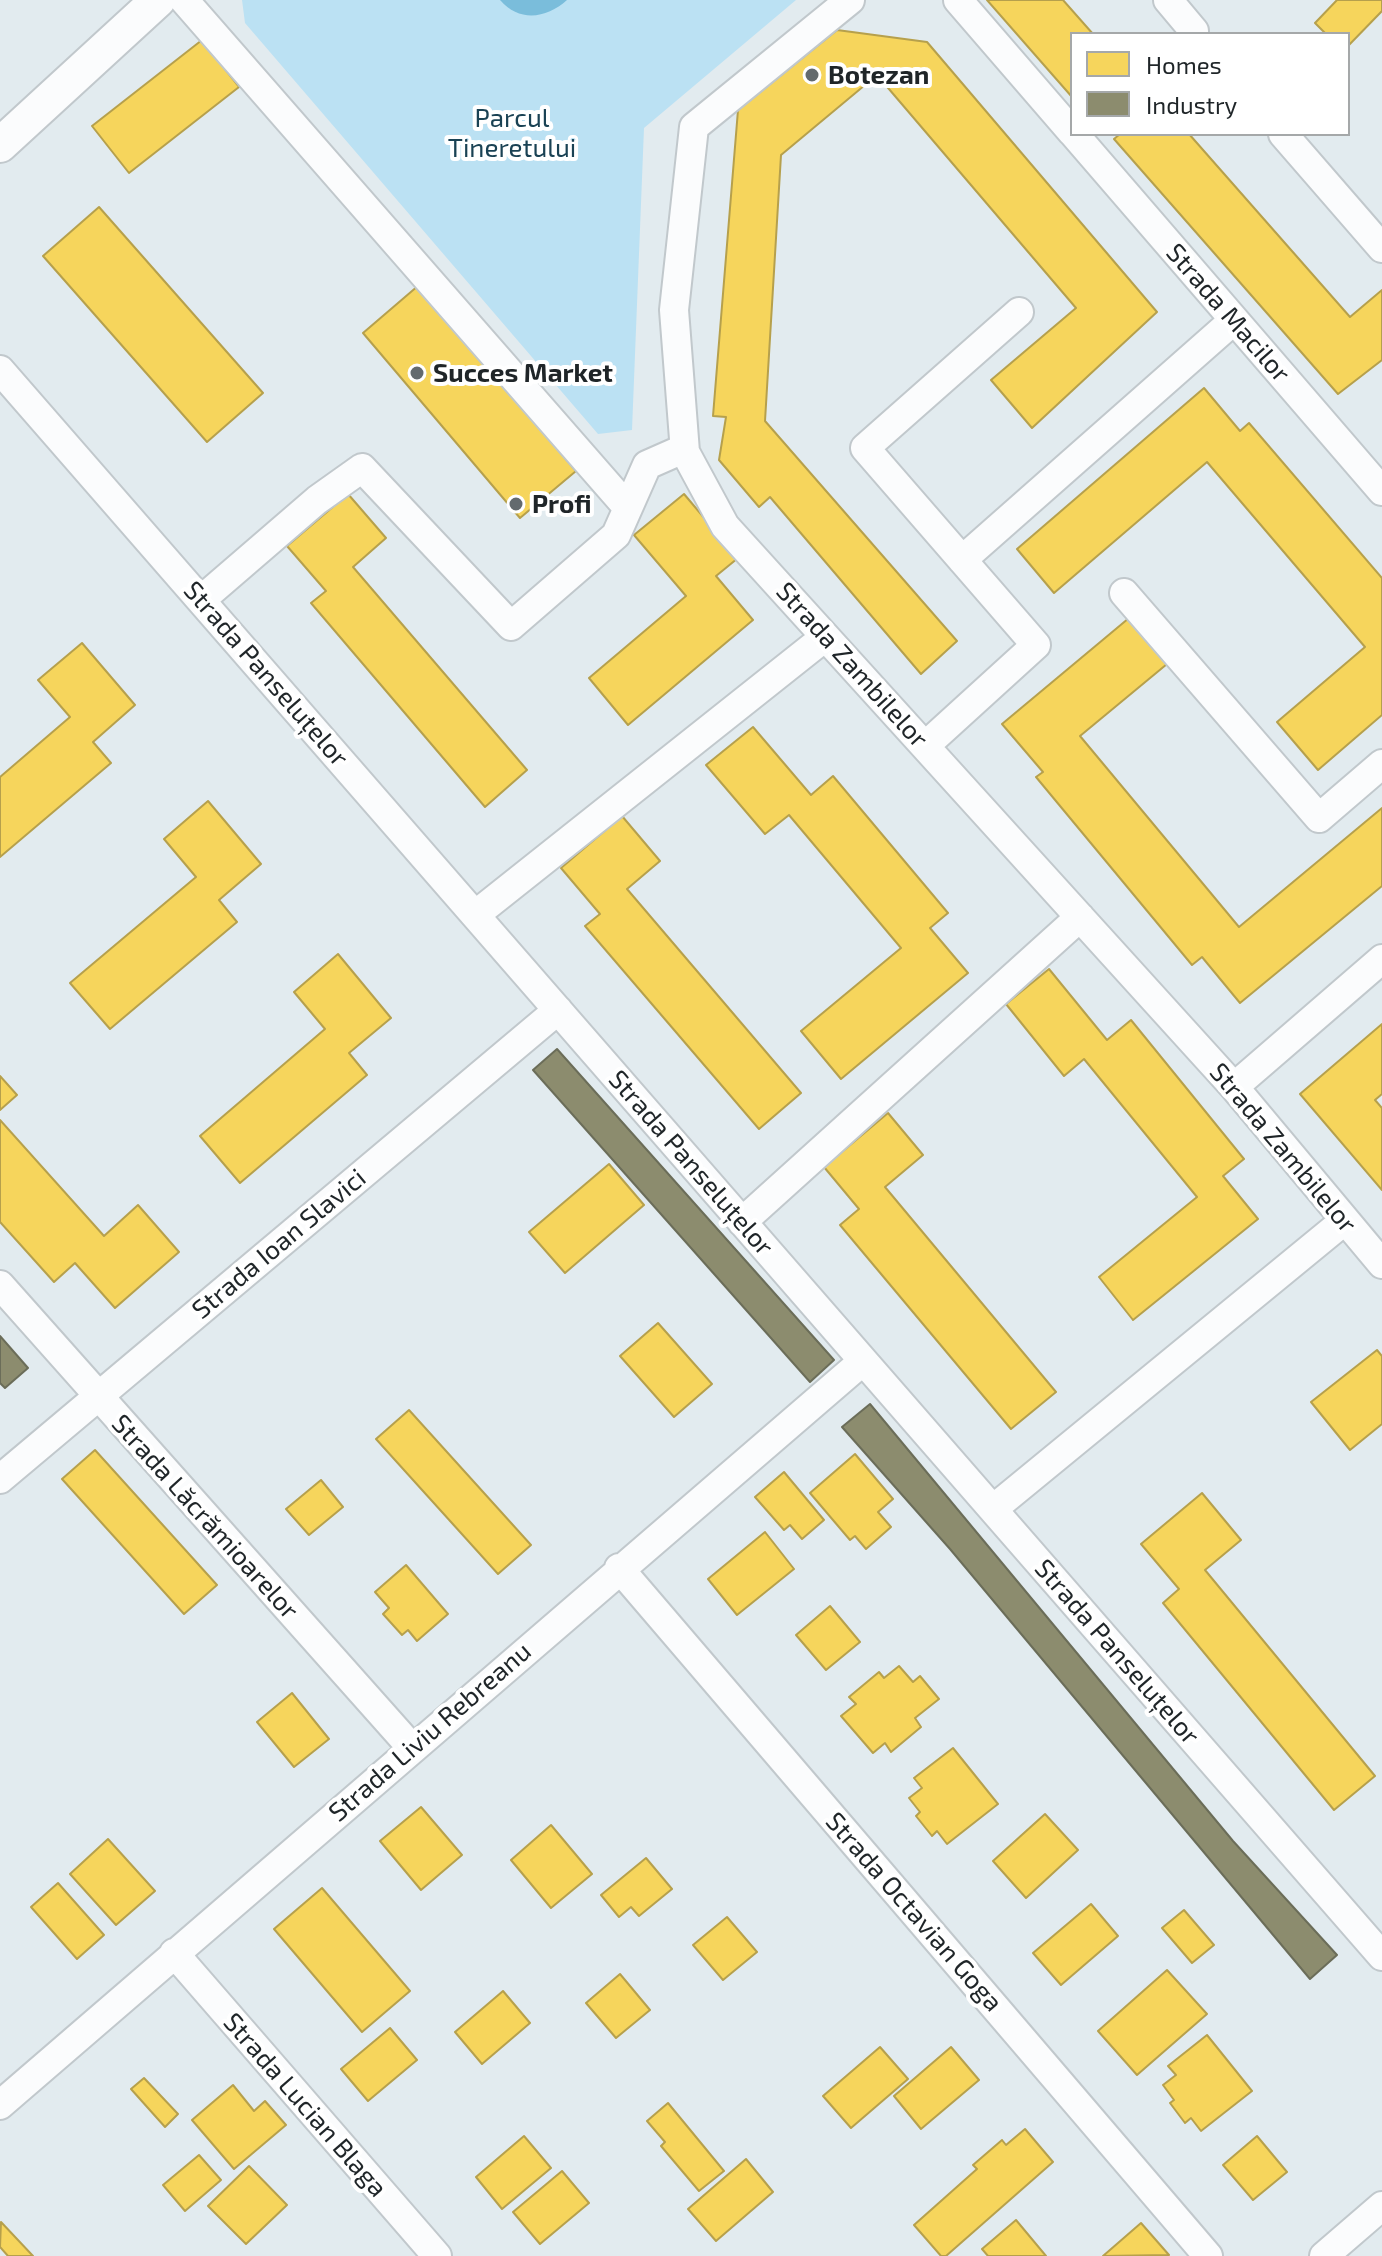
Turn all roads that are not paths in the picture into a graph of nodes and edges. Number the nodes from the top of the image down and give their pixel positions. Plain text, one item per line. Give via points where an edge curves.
1 (158, 0) edge
2 (184, 0) edge
3 (850, 0) edge
4 (958, 0) edge
5 (1168, 0) edge
6 (1192, 32) edge
7 (1070, 130) edge
8 (4, 133) edge
9 (1076, 136) edge
10 (1285, 136) edge
11 (1382, 248) edge
12 (1019, 312) dead end
13 (1234, 320) junction
14 (0, 370) edge
15 (685, 452) junction
16 (1382, 491) edge
17 (628, 508) junction
18 (962, 560) junction
19 (1124, 593) dead end
20 (201, 600) junction
21 (825, 637) junction
22 (925, 746) junction
23 (1382, 764) edge
24 (475, 915) junction
25 (1080, 917) junction
26 (1382, 959) edge
27 (558, 1010) junction
28 (1234, 1087) junction
29 (1344, 1221) junction
30 (742, 1222) junction
31 (1382, 1264) edge
32 (0, 1285) edge
33 (863, 1361) junction
34 (97, 1397) junction
35 (0, 1479) edge
36 (993, 1509) junction
37 (619, 1568) junction
38 (412, 1748) junction
39 (174, 1953) junction
40 (1382, 1955) edge
41 (0, 2105) edge
42 (1382, 2206) edge
43 (437, 2256) edge
44 (1208, 2256) edge
45 (1324, 2256) edge

1 - 8 street
2 - 17 street
3 - 15 street, Strada Zambilelor via 694,127 674,310
4 - 7 street, Strada Macilor
5 - 6 street
9 - 13 street, Strada Macilor
10 - 11 street
12 - 18 street via 865,448
13 - 16 street, Strada Macilor
13 - 18 street
14 - 20 street, Strada Panseluțelor
15 - 17 street via 647,465
15 - 21 street, Strada Zambilelor via 725,526
17 - 20 street via 616,535 511,626 362,468
18 - 22 street via 1036,645
19 - 23 street via 1319,818
20 - 24 street, Strada Panseluțelor
21 - 22 street, Strada Zambilelor
21 - 24 street
22 - 25 street, Strada Zambilelor
24 - 27 street, Strada Panseluțelor
25 - 28 street, Strada Zambilelor
25 - 30 street
26 - 28 street
27 - 30 street, Strada Panseluțelor
27 - 34 street, Strada Ioan Slavici
28 - 29 street, Strada Zambilelor
29 - 31 street, Strada Zambilelor
29 - 36 street
30 - 33 street, Strada Panseluțelor
32 - 34 street, Strada Lăcrămioarelor
33 - 36 street, Strada Panseluțelor
33 - 37 street, Strada Liviu Rebreanu
34 - 35 street, Strada Ioan Slavici
34 - 38 street, Strada Lăcrămioarelor
36 - 40 street, Strada Panseluțelor
37 - 38 street, Strada Liviu Rebreanu
37 - 44 street, Strada Octavian Goga
38 - 39 street, Strada Liviu Rebreanu
39 - 41 street, Strada Liviu Rebreanu
39 - 43 street, Strada Lucian Blaga
42 - 45 street

